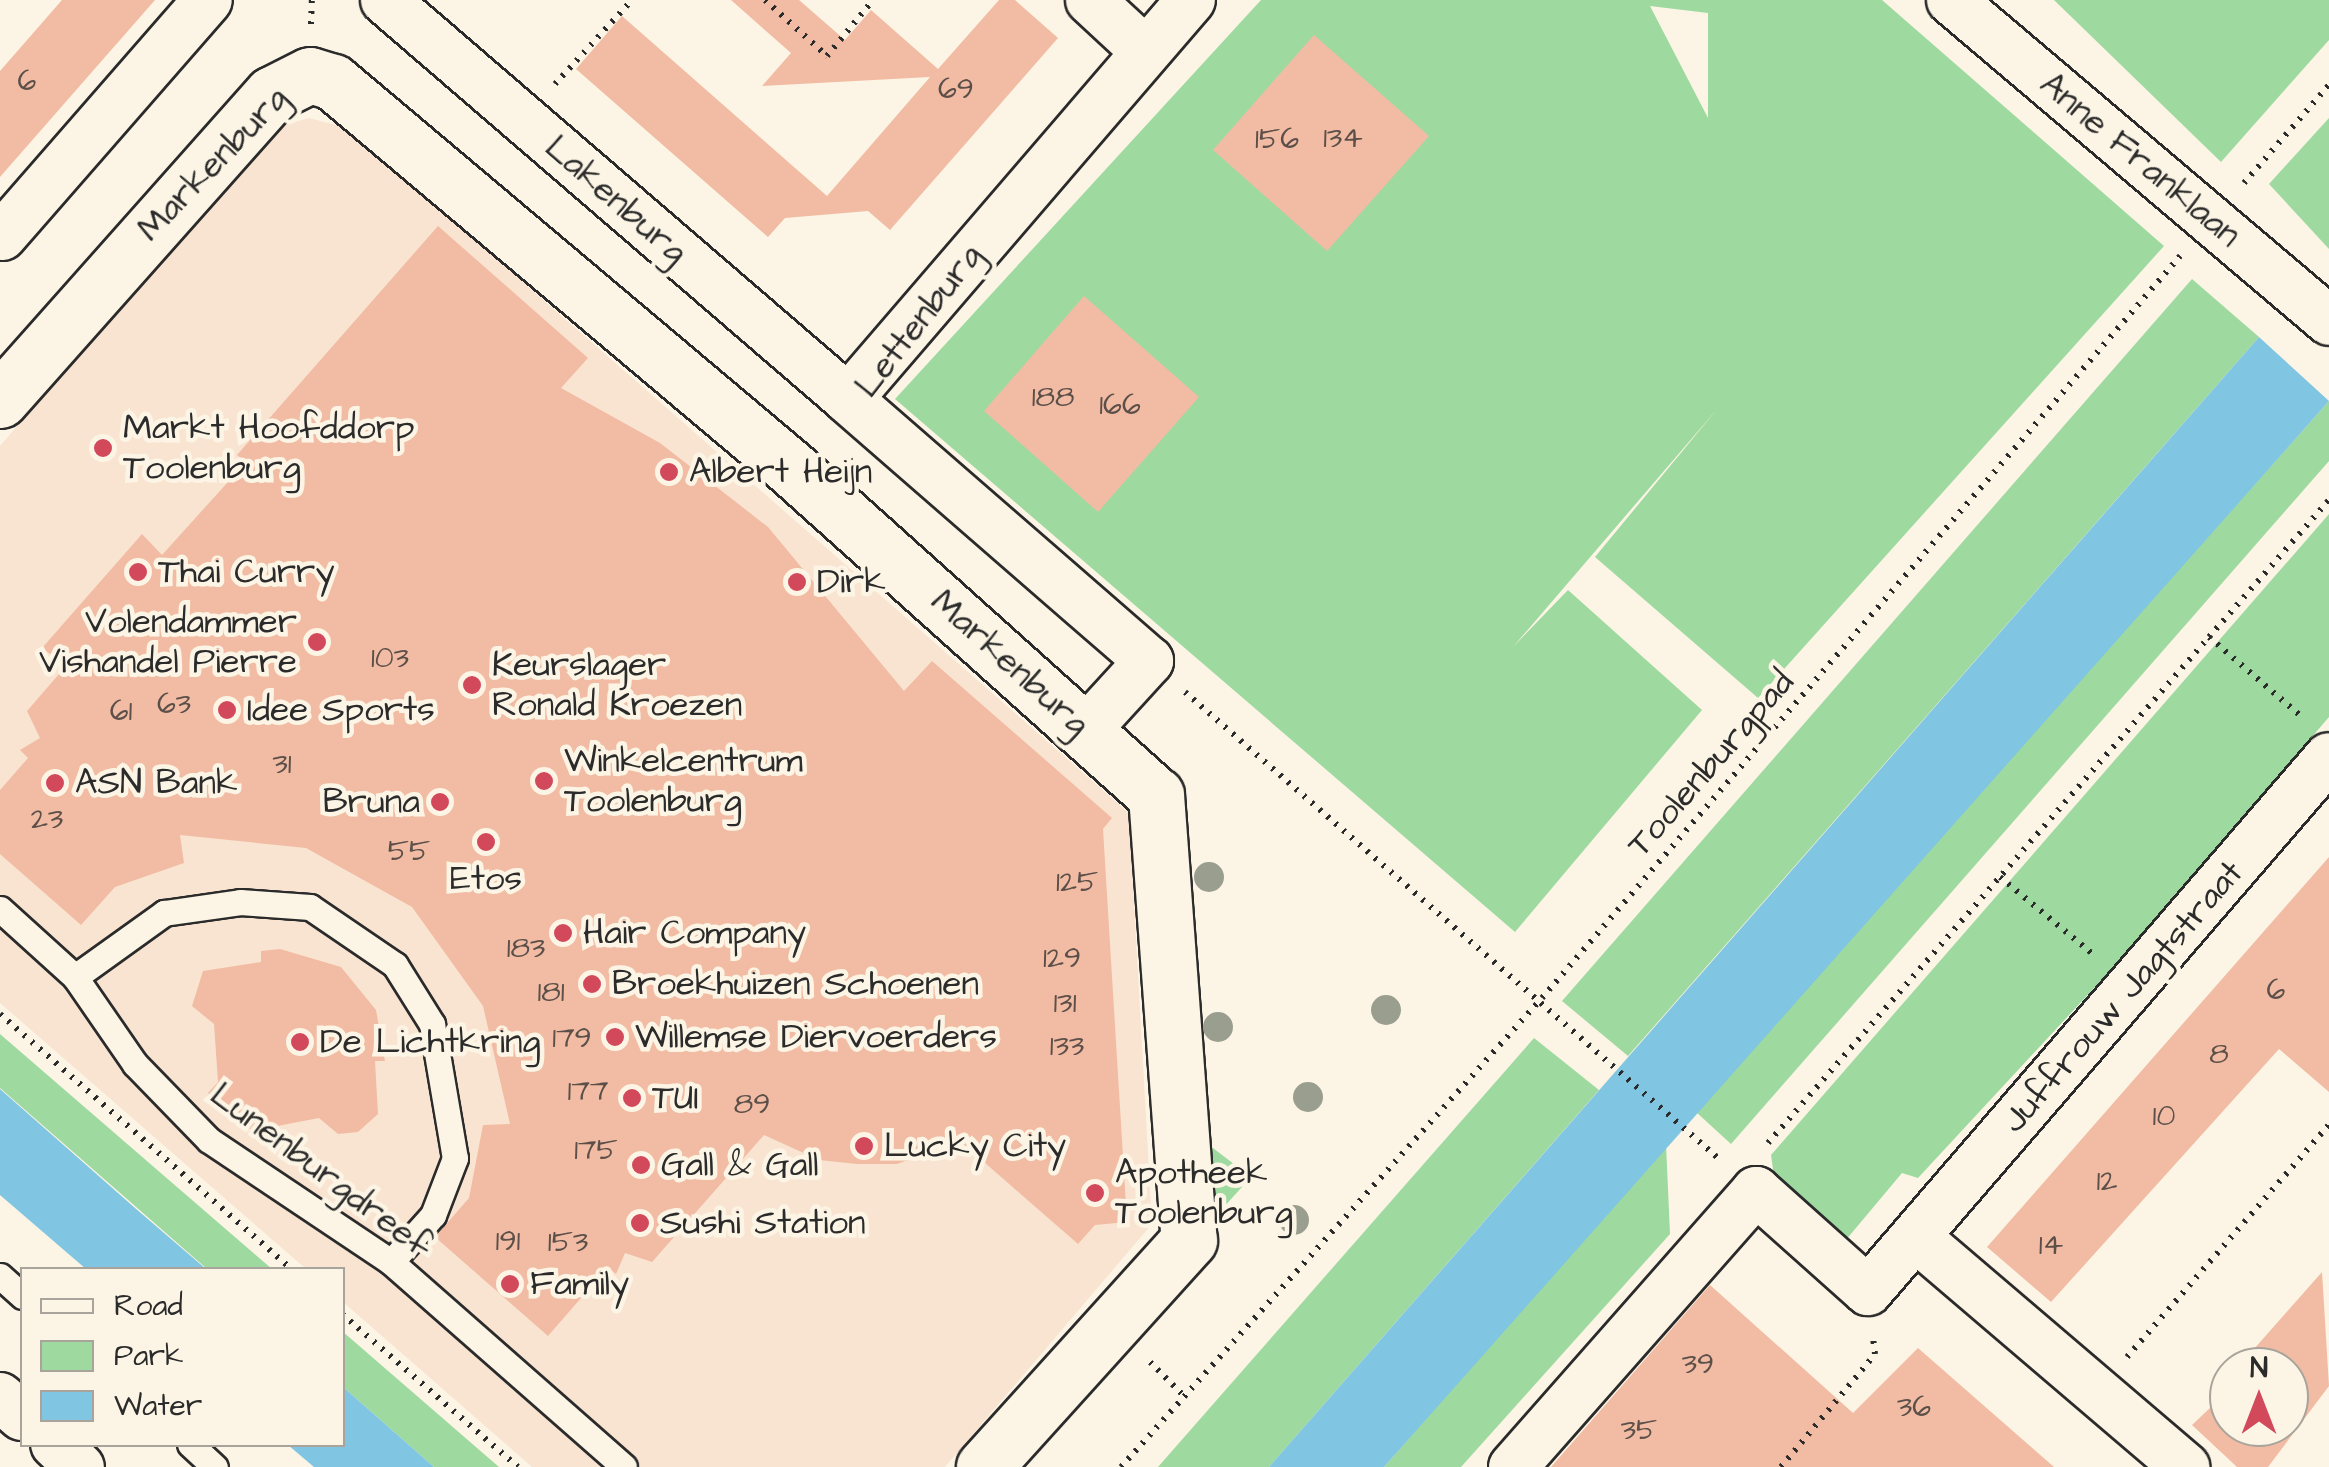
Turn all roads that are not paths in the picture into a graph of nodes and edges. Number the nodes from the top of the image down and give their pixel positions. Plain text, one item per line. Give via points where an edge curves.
1 (208, 0) edge
2 (385, 0) edge
3 (1090, 0) edge
4 (1191, 0) edge
5 (1951, 0) edge
6 (1144, 50) junction
7 (2, 236) dead end
8 (2329, 321) edge
9 (848, 398) junction
10 (0, 400) edge
11 (1085, 731) junction
12 (2322, 742) edge
13 (0, 909) edge
14 (75, 977) junction
15 (1916, 1238) junction
16 (391, 1262) junction
17 (0, 1276) edge
18 (20, 1294) edge
19 (0, 1397) edge
20 (20, 1414) edge
21 (57, 1447) edge
22 (193, 1447) edge
23 (80, 1467) edge
24 (215, 1467) edge
25 (624, 1467) edge
26 (984, 1467) edge
27 (1514, 1467) edge
28 (2185, 1467) edge

1 - 7 street
2 - 9 street, Lakenburg
3 - 6 street
4 - 6 street, Lettenburg
5 - 8 street, Anne Franklaan
6 - 9 street, Lettenburg
9 - 11 street, Lettenburg via 1149,660
10 - 11 street, Markenburg via 272,94 310,76 333,82 791,468
11 - 26 street, Markenburg via 1156,795 1188,1240
12 - 15 street, Juffrouw Jagtstraat via 2132,986
13 - 14 lane, Lunenburgdreef
14 - 16 lane, Lunenburgdreef via 134,1064 209,1140
14 - 16 lane via 164,913 240,902 310,907 395,965 432,1024 455,1158 433,1215
15 - 27 street, Juffrouw Jagtstraat via 1868,1292 1756,1192
15 - 28 street
16 - 25 lane, Lunenburgdreef
17 - 18 lane
19 - 20 street
21 - 23 street
22 - 24 lane

